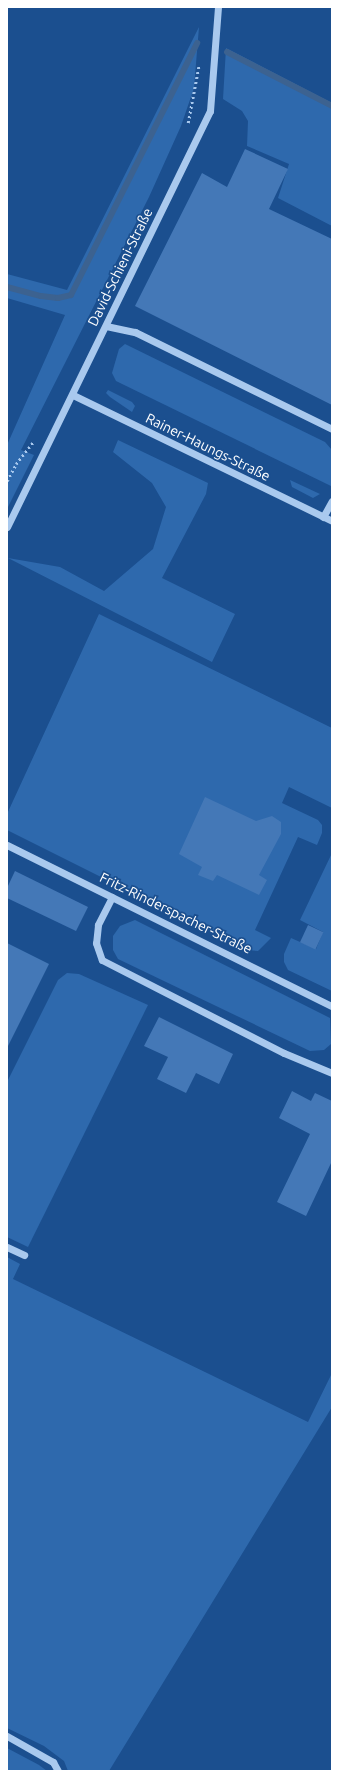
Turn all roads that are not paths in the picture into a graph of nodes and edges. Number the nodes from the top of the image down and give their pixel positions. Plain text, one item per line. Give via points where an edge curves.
1 (218, 7) edge
2 (106, 326) junction
3 (73, 394) junction
4 (332, 429) edge
5 (332, 501) edge
6 (323, 517) junction
7 (332, 521) edge
8 (7, 527) edge
9 (7, 845) edge
10 (112, 897) junction
11 (332, 1006) edge
12 (332, 1065) edge
13 (330, 1073) edge
14 (7, 1247) edge
15 (24, 1255) dead end
16 (7, 1736) edge
17 (58, 1771) edge

1 - 2 street, David-Schieni-Straße via 210,111
2 - 3 street, David-Schieni-Straße
2 - 4 street via 135,332
3 - 6 street, Rainer-Haungs-Straße
3 - 8 street, David-Schieni-Straße
5 - 6 street
6 - 7 street, Rainer-Haungs-Straße
9 - 10 street, Fritz-Rinderspacher-Straße
10 - 11 street, Fritz-Rinderspacher-Straße
10 - 13 street via 98,925 96,943 102,960 284,1053
12 - 13 street
14 - 15 street
16 - 17 street via 53,1762

